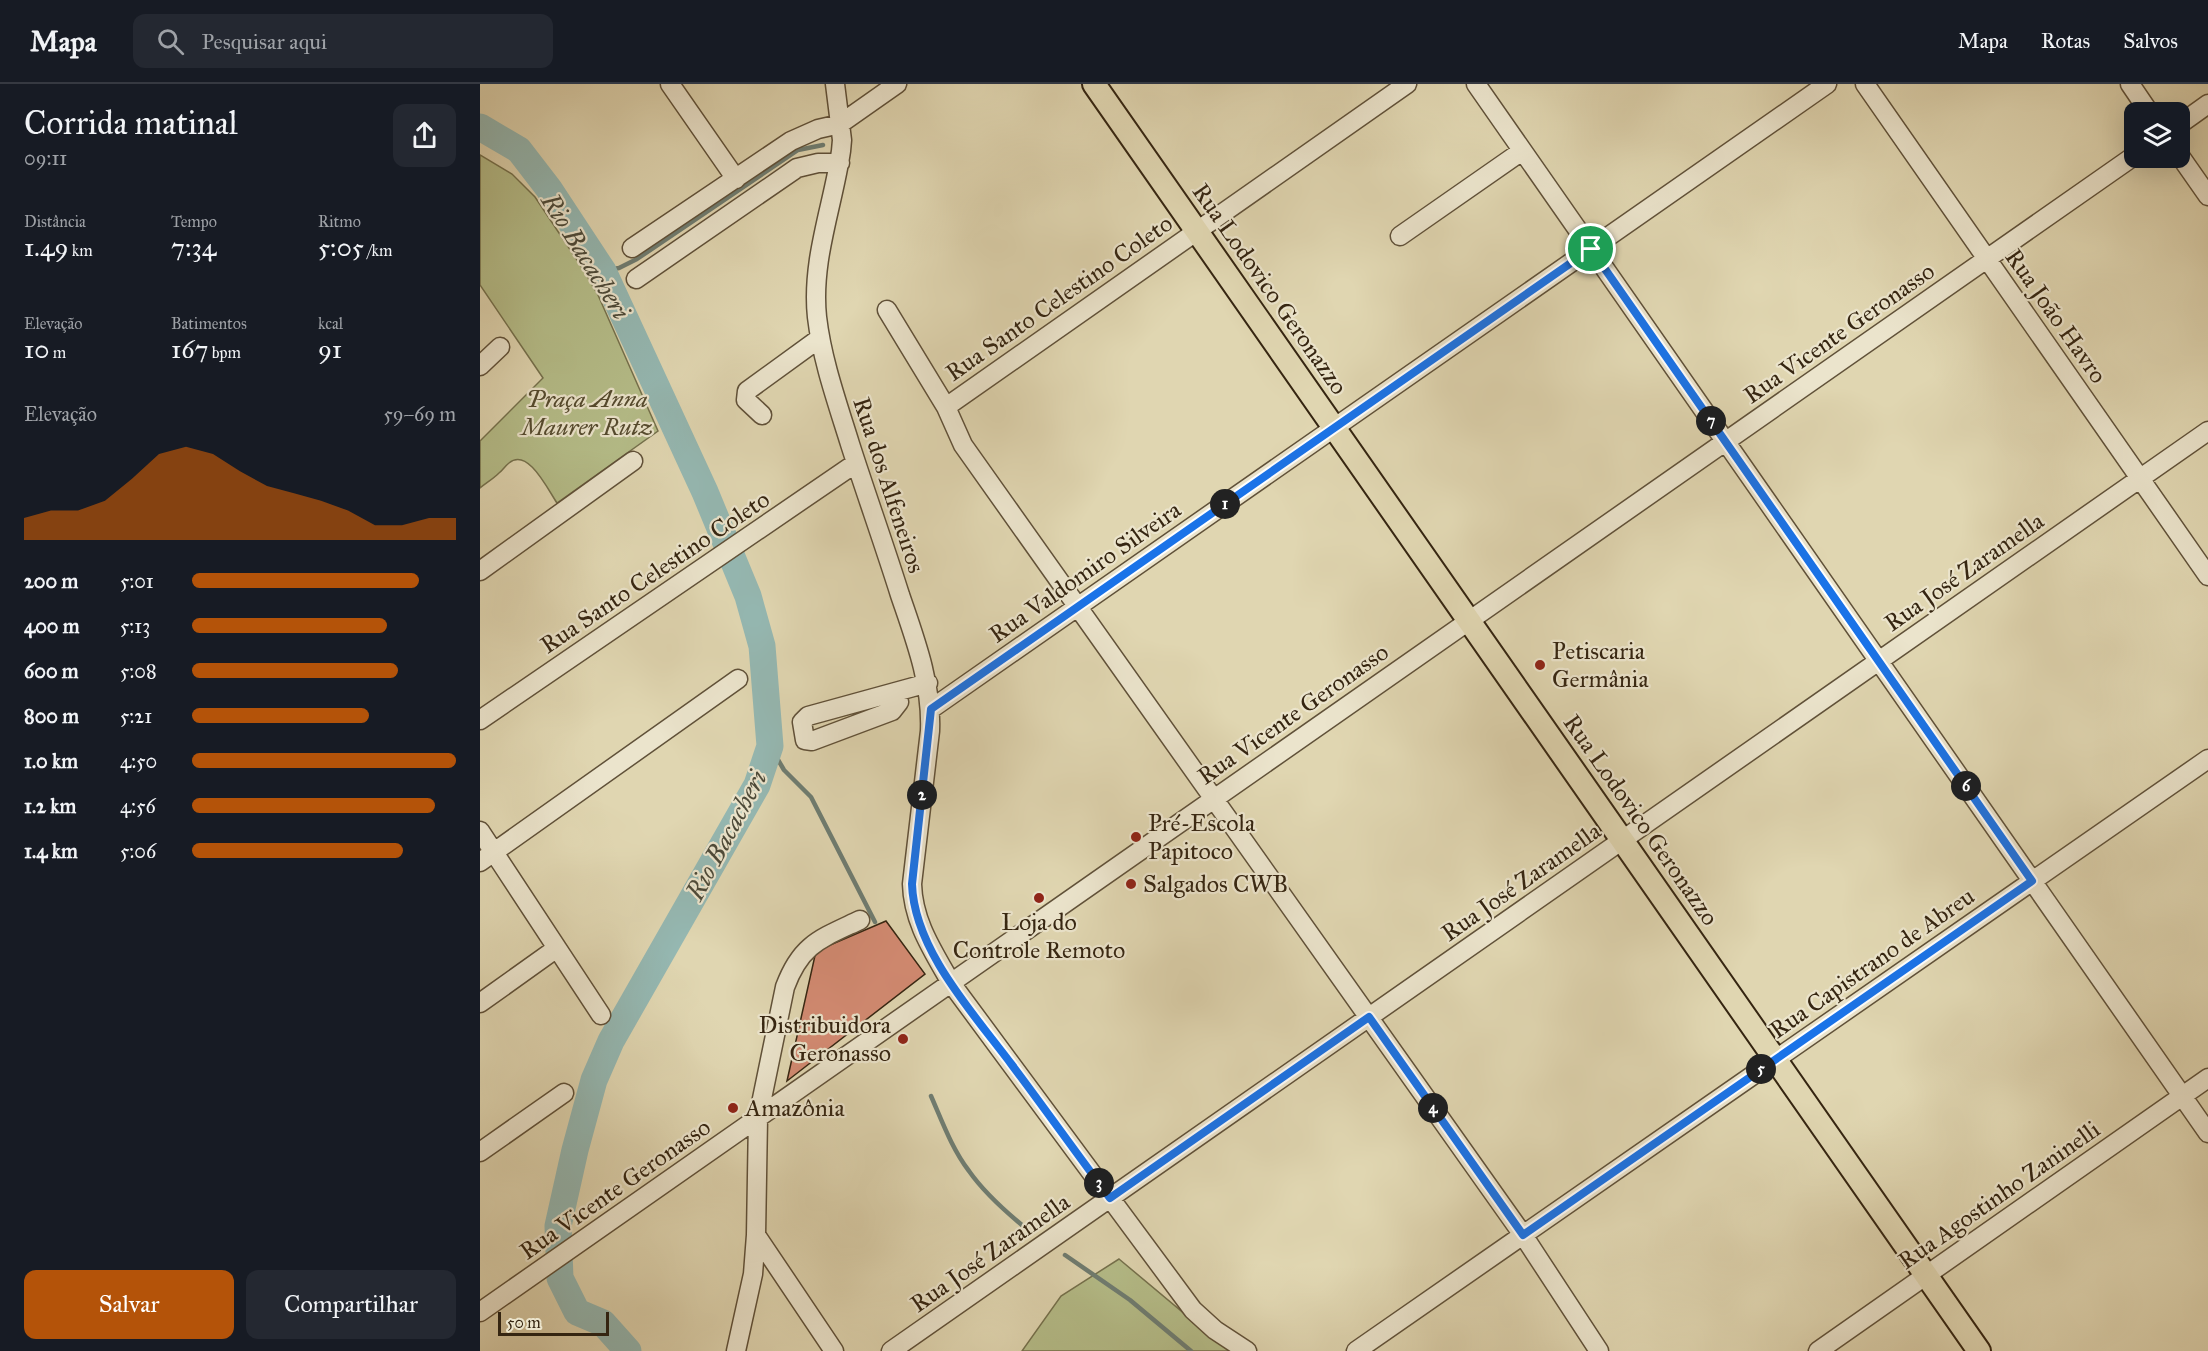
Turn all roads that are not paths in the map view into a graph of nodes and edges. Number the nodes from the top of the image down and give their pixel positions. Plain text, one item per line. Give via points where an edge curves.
1 (670, 84) edge
2 (835, 84) edge
3 (897, 84) edge
4 (1094, 84) edge
5 (1407, 84) edge
6 (1476, 84) edge
7 (1827, 84) edge
8 (1865, 84) edge
9 (2130, 84) edge
10 (2143, 102) edge
11 (2208, 104) edge
12 (2190, 117) edge
13 (840, 124) junction
14 (1522, 151) junction
15 (840, 163) junction
16 (2124, 163) edge
17 (2188, 168) edge
18 (736, 178) junction
19 (2208, 196) edge
20 (1197, 231) junction
21 (1400, 236) dead end
22 (632, 248) dead end
23 (1591, 249) junction
24 (1987, 259) junction
25 (636, 279) dead end
26 (887, 310) dead end
27 (820, 338) junction
28 (500, 347) dead end
29 (480, 366) edge
30 (946, 407) junction
31 (762, 415) dead end
32 (1334, 428) junction
33 (2208, 431) edge
34 (1725, 442) junction
35 (633, 461) dead end
36 (856, 463) junction
37 (2140, 478) junction
38 (480, 572) edge
39 (2208, 576) edge
40 (1077, 607) junction
41 (1469, 621) junction
42 (1879, 661) junction
43 (738, 679) dead end
44 (928, 683) junction
45 (896, 692) junction
46 (931, 709) junction
47 (480, 720) edge
48 (2208, 759) edge
49 (1214, 799) junction
50 (480, 831) edge
51 (1622, 840) junction
52 (487, 857) edge
53 (2032, 881) junction
54 (860, 920) dead end
55 (557, 948) junction
56 (951, 983) junction
57 (480, 1003) edge
58 (601, 1015) dead end
59 (1369, 1017) junction
60 (1775, 1059) junction
61 (2208, 1078) edge
62 (564, 1093) dead end
63 (2183, 1096) junction
64 (758, 1118) junction
65 (2208, 1133) edge
66 (480, 1152) edge
67 (1110, 1198) junction
68 (756, 1235) junction
69 (1523, 1235) junction
70 (1926, 1275) junction
71 (480, 1312) edge
72 (736, 1351) edge
73 (834, 1351) edge
74 (891, 1351) edge
75 (1247, 1351) edge
76 (1356, 1351) edge
77 (1599, 1351) edge
78 (1818, 1351) edge
79 (1979, 1351) edge

1 - 18 street
2 - 13 street, Rua dos Alfeneiros
3 - 13 street
4 - 20 main road, Rua Lodovico Geronazzo
5 - 20 street, Rua Santo Celestino Coleto
6 - 14 street
7 - 23 street, Rua Valdomiro Silveira
8 - 24 street, Rua João Havro
9 - 10 street
11 - 12 street
13 - 15 street, Rua dos Alfeneiros
13 - 18 street via 805,134
14 - 21 street
14 - 23 street
15 - 25 street via 797,168
15 - 27 street, Rua dos Alfeneiros via 815,288
16 - 24 street, Rua Vicente Geronasso
17 - 19 street
18 - 22 street
20 - 30 street, Rua Santo Celestino Coleto
20 - 32 main road, Rua Lodovico Geronazzo
23 - 32 street, Rua Valdomiro Silveira
23 - 34 street
24 - 34 street, Rua Vicente Geronasso
24 - 37 street, Rua João Havro
26 - 30 street
27 - 31 street via 747,391 746,399
27 - 36 street, Rua dos Alfeneiros
28 - 29 street
30 - 40 street via 963,445
32 - 40 street, Rua Valdomiro Silveira
32 - 41 main road, Rua Lodovico Geronazzo
33 - 37 street, Rua José Zaramella
34 - 41 street, Rua Vicente Geronasso
34 - 42 street
35 - 38 street
36 - 44 street, Rua dos Alfeneiros
36 - 47 street, Rua Santo Celestino Coleto
37 - 39 street, Rua João Havro
37 - 42 street, Rua José Zaramella
40 - 46 street, Rua Valdomiro Silveira
40 - 49 street
41 - 49 street, Rua Vicente Geronasso
41 - 51 main road, Rua Lodovico Geronazzo
42 - 51 street, Rua José Zaramella
42 - 53 street
43 - 52 street
44 - 45 street
44 - 46 street, Rua dos Alfeneiros
45 - 45 street via 899,702 892,711 812,741 805,740 802,722 808,716
46 - 56 street, Rua dos Alfeneiros via 913,901 925,938
48 - 53 street, Rua Capistrano de Abreu
49 - 56 street, Rua Vicente Geronasso
49 - 59 street
50 - 52 street
51 - 59 street, Rua José Zaramella
51 - 60 main road, Rua Lodovico Geronazzo
52 - 55 street
53 - 60 street, Rua Capistrano de Abreu
53 - 63 street
54 - 64 street via 814,943 793,967 783,996
55 - 57 street
55 - 58 street
56 - 64 street, Rua Vicente Geronasso
56 - 67 street, Rua dos Alfeneiros
59 - 67 street, Rua José Zaramella
59 - 69 street
60 - 69 street, Rua Capistrano de Abreu
60 - 70 main road, Rua Lodovico Geronazzo
61 - 63 street, Rua Agostinho Zaninelli
62 - 66 street
63 - 65 street
63 - 70 street, Rua Agostinho Zaninelli
64 - 68 street
64 - 71 street, Rua Vicente Geronasso
67 - 74 street, Rua José Zaramella
67 - 75 street, Rua dos Alfeneiros via 1192,1310
68 - 72 street via 753,1274
68 - 73 street
69 - 76 street, Rua Capistrano de Abreu
69 - 77 street
70 - 78 street, Rua Agostinho Zaninelli
70 - 79 main road, Rua Lodovico Geronazzo

